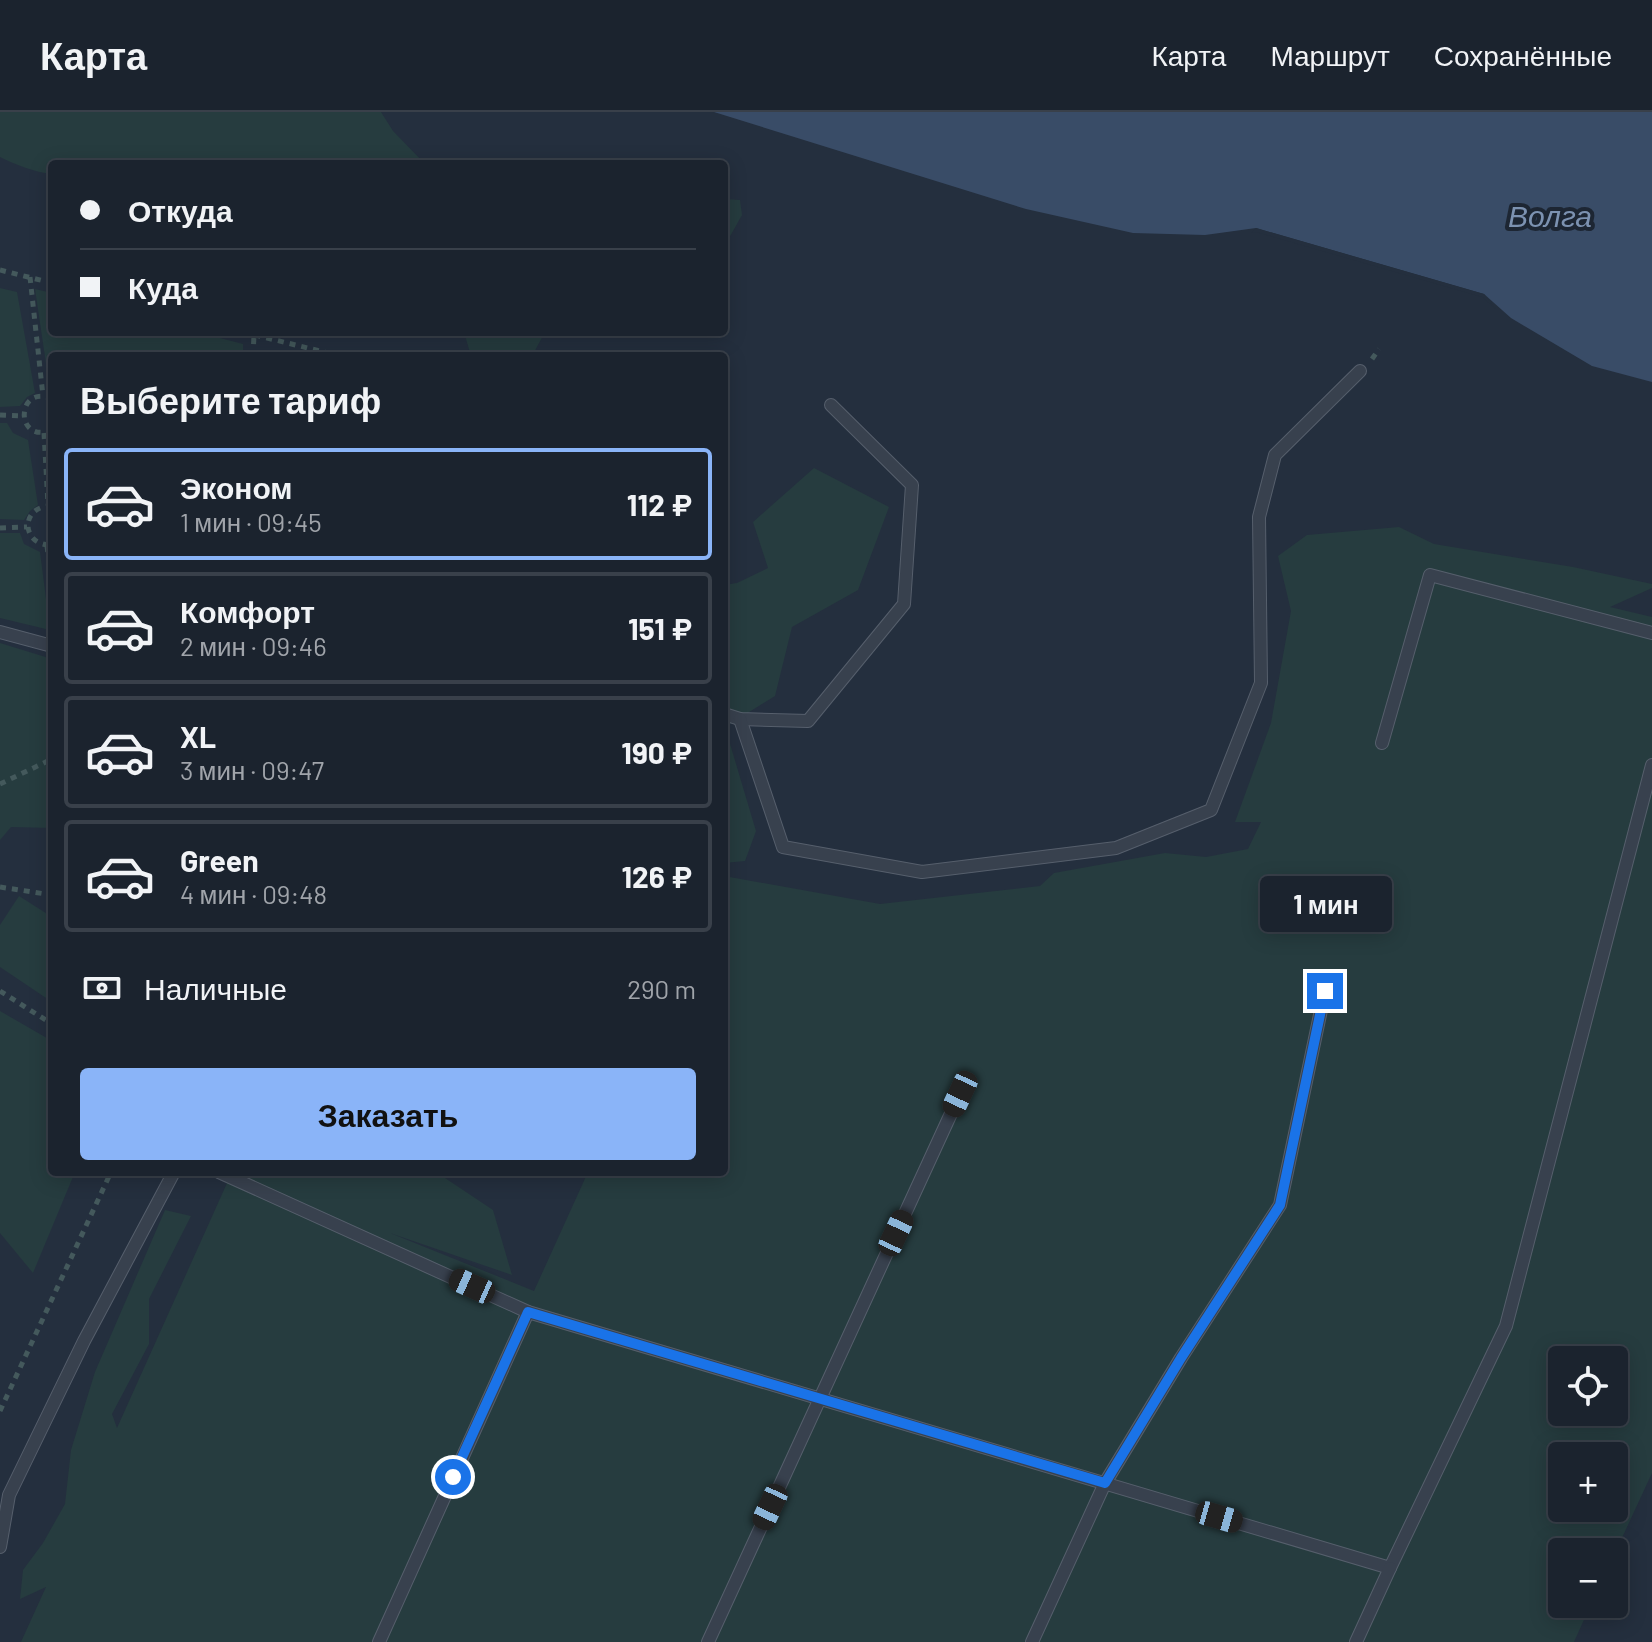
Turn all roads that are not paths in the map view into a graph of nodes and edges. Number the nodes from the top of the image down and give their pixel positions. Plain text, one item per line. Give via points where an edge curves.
1 (1360, 371) dead end
2 (831, 405) dead end
3 (0, 632) edge
4 (1652, 633) edge
5 (48, 645) edge
6 (728, 715) edge
7 (740, 719) junction
8 (1382, 743) dead end
9 (1652, 765) edge
10 (1325, 991) dead end
11 (960, 1094) dead end
12 (172, 1176) edge
13 (228, 1176) edge
14 (528, 1312) junction
15 (820, 1398) junction
16 (1105, 1483) junction
17 (4, 1493) edge
18 (0, 1547) edge
19 (1390, 1568) junction
20 (379, 1642) edge
21 (708, 1642) edge
22 (1032, 1642) edge
23 (1356, 1642) edge

1 - 7 lane via 1275,455 1259,517 1261,683 1211,810 1116,848 922,872 783,847
2 - 7 lane via 912,485 904,604 808,721
3 - 5 lane
4 - 8 lane via 1430,575
6 - 7 lane
9 - 19 lane via 1506,1326
10 - 16 lane via 1280,1205
11 - 15 lane
12 - 17 lane
13 - 14 lane
14 - 15 lane
14 - 20 lane
15 - 16 lane
15 - 21 lane
16 - 19 lane
16 - 22 lane
17 - 18 lane
19 - 23 lane

